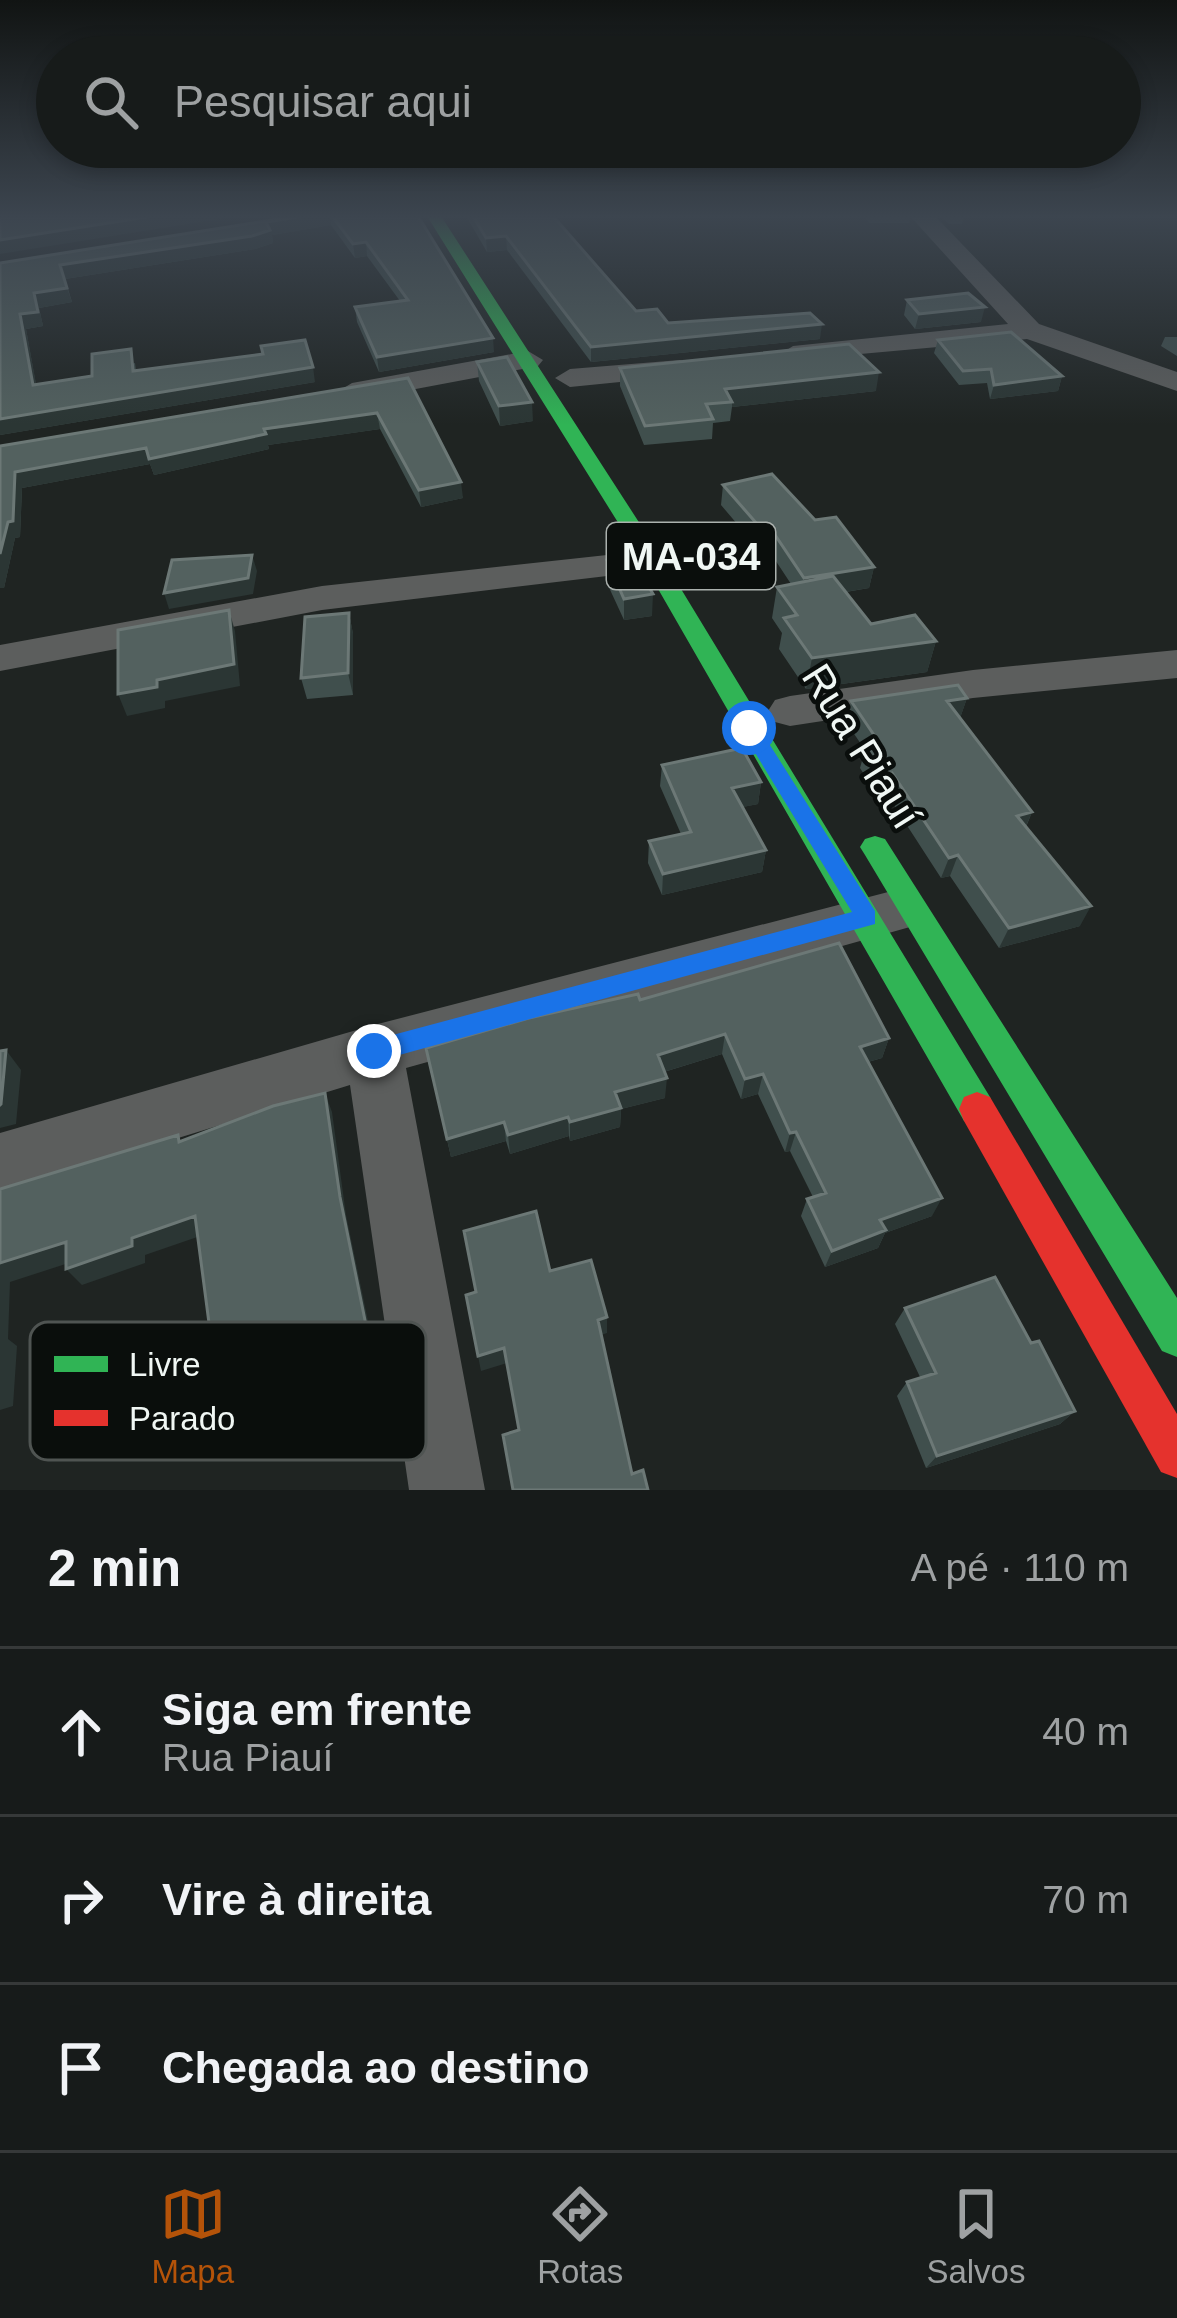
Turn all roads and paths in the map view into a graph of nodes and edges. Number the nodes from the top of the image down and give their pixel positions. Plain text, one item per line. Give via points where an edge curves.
1 (479, 286) edge
2 (502, 286) edge
3 (983, 286) edge
4 (1029, 330) junction
5 (763, 359) edge
6 (528, 360) junction
7 (713, 366) edge
8 (1177, 382) edge
9 (576, 387) joint
10 (310, 399) edge
11 (653, 561) junction
12 (0, 658) edge
13 (1177, 664) edge
14 (790, 711) dead end
15 (864, 829) dead end
16 (890, 912) junction
17 (374, 1051) junction
18 (0, 1162) edge
19 (418, 1322) edge
20 (1177, 1336) edge
21 (426, 1368) edge
22 (1177, 1456) edge
23 (446, 1490) edge

1 - 6 main road, Rua Piauí / MA-034
2 - 9 main road
3 - 4 street
4 - 5 street
4 - 8 street
6 - 10 street
6 - 11 main road, Rua Piauí / MA-034
7 - 9 street
11 - 12 street via 322,598
11 - 16 main road, Rua Piauí / MA-034
13 - 14 street
15 - 16 main road, Rua Piauí / MA-034
16 - 17 street
16 - 20 main road, Rua Piauí / MA-034
16 - 22 main road, MA-034
17 - 18 street
17 - 19 street
21 - 23 street

